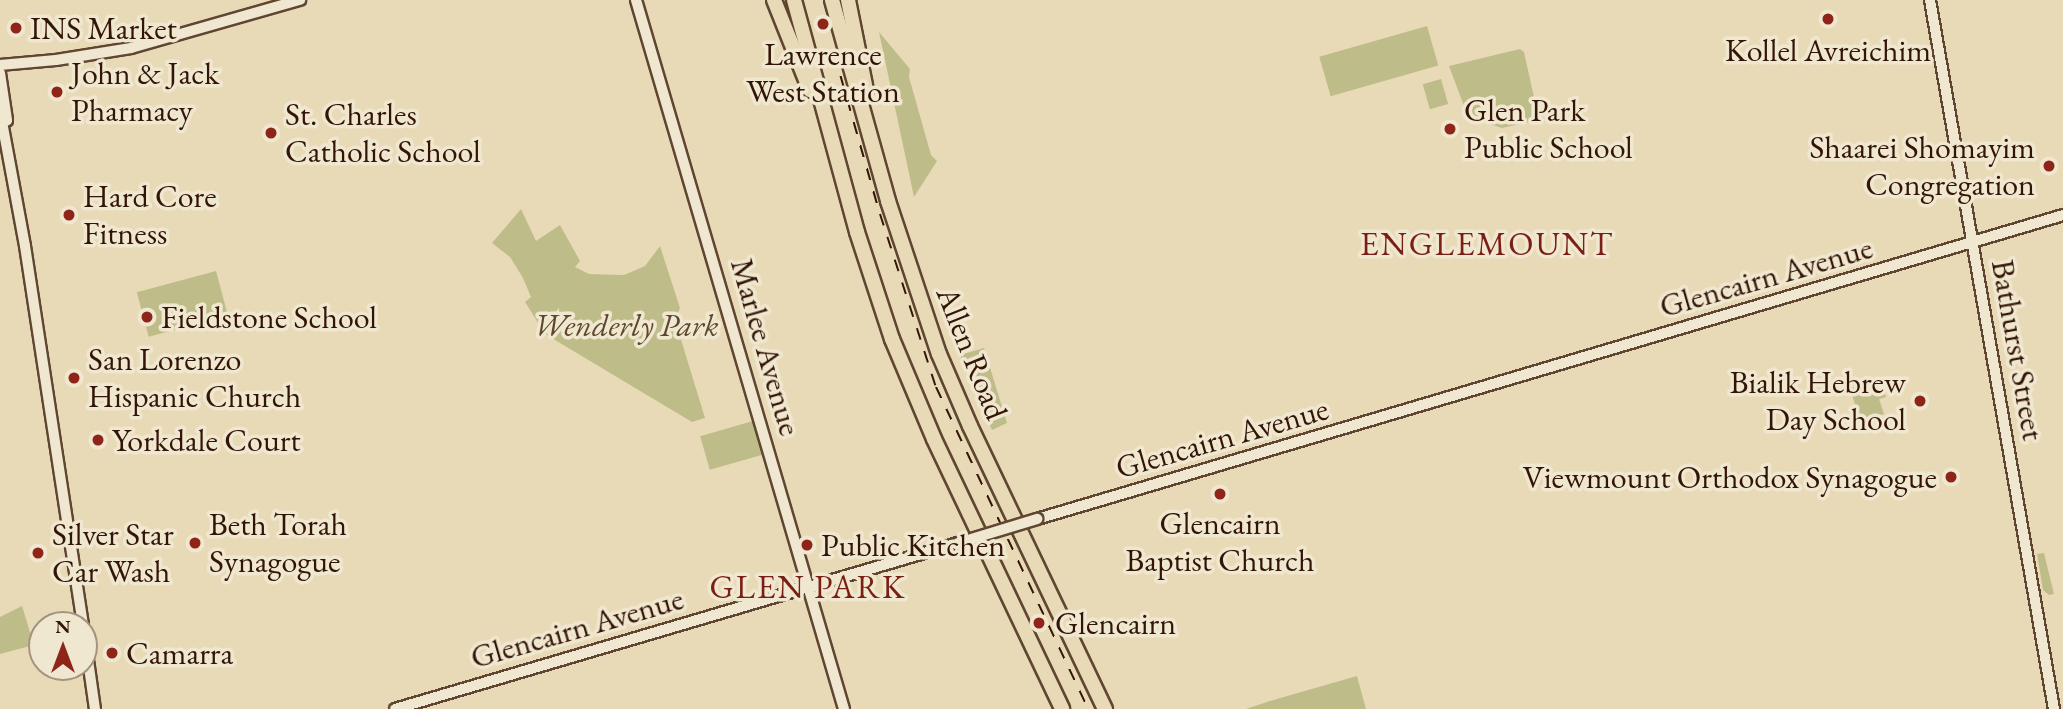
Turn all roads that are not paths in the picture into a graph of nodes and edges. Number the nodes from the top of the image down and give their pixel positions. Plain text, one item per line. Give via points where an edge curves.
1 (300, 0) edge
2 (636, 0) edge
3 (774, 0) edge
4 (794, 0) edge
5 (832, 0) edge
6 (848, 0) edge
7 (1930, 0) edge
8 (37, 62) junction
9 (0, 65) edge
10 (0, 72) edge
11 (0, 111) edge
12 (834, 149) junction
13 (11, 161) junction
14 (888, 201) junction
15 (2063, 215) edge
16 (1972, 243) junction
17 (808, 587) junction
18 (81, 611) edge
19 (91, 681) edge
20 (95, 709) edge
21 (395, 709) edge
22 (845, 709) edge
23 (1062, 709) edge
24 (1105, 709) edge
25 (2054, 709) edge

1 - 8 main road via 169,39
2 - 17 street, Marlee Avenue
3 - 12 highway
4 - 12 highway
5 - 14 highway, Allen Road
6 - 14 highway
7 - 16 main road, Bathurst Street
8 - 9 main road
8 - 10 main road
10 - 13 main road
11 - 13 main road
12 - 23 highway via 892,339 934,439
13 - 18 main road
14 - 24 highway, Allen Road via 934,341 970,426
15 - 16 street, Glencairn Avenue
16 - 17 street, Glencairn Avenue, bridge
16 - 25 main road, Bathurst Street
17 - 21 street, Glencairn Avenue
17 - 22 street, Marlee Avenue
19 - 20 main road

